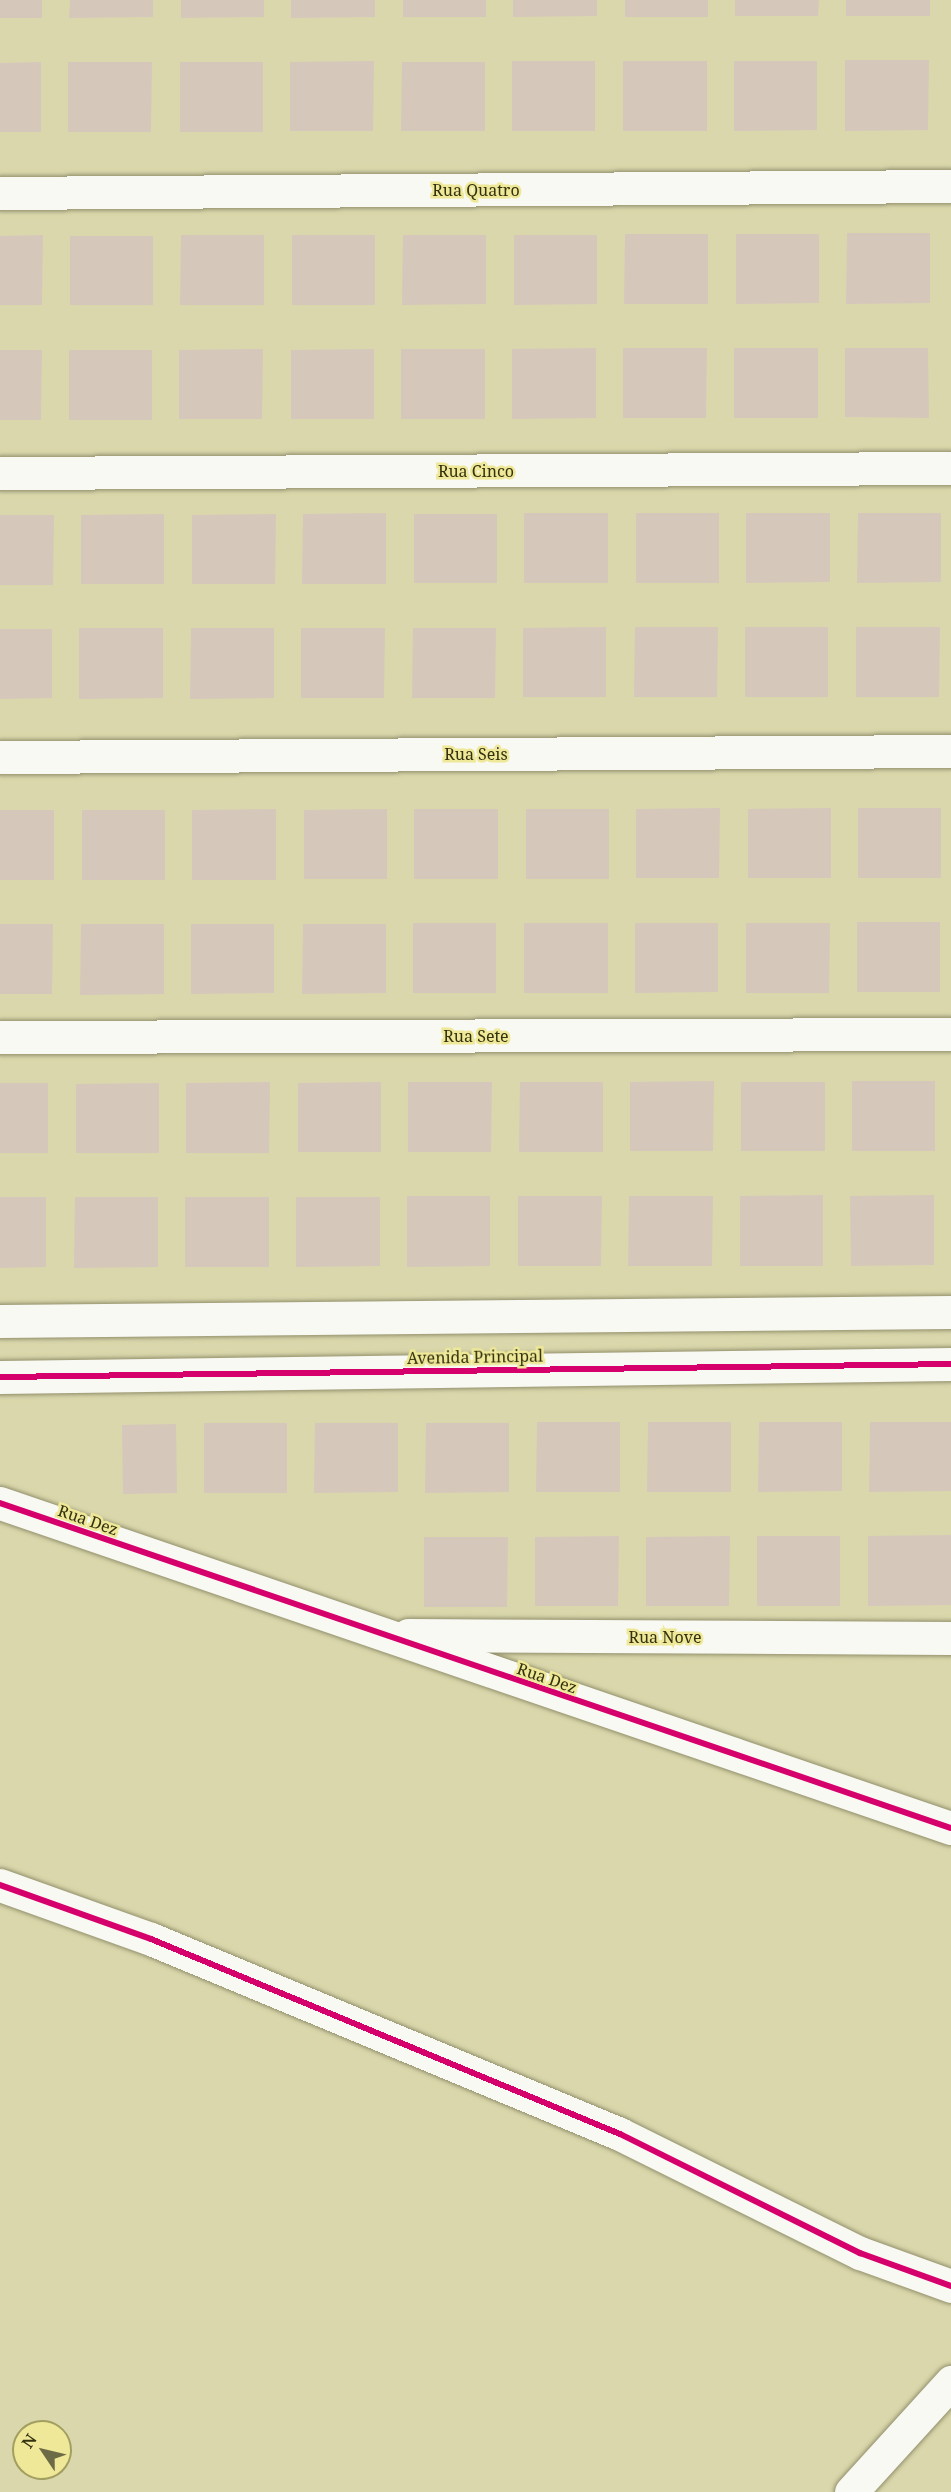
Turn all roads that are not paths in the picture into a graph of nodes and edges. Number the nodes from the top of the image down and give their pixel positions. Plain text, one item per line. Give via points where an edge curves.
1 (951, 186) edge
2 (0, 193) edge
3 (951, 468) edge
4 (0, 473) edge
5 (951, 751) edge
6 (0, 757) edge
7 (951, 1034) edge
8 (0, 1037) edge
9 (951, 1312) edge
10 (0, 1321) edge
11 (951, 1364) edge
12 (0, 1377) edge
13 (0, 1503) edge
14 (379, 1635) junction
15 (951, 1638) edge
16 (951, 1828) edge
17 (0, 1885) edge
18 (951, 2286) edge
19 (951, 2382) edge
20 (851, 2492) edge

1 - 2 street, Rua Quatro
3 - 4 street, Rua Cinco
5 - 6 street, Rua Seis
7 - 8 street, Rua Sete
9 - 10 street
11 - 12 street, Avenida Principal
13 - 14 street, Rua Dez
14 - 15 street, Rua Nove
14 - 16 street, Rua Dez
17 - 18 street via 151,1939 620,2134 860,2253
19 - 20 street

